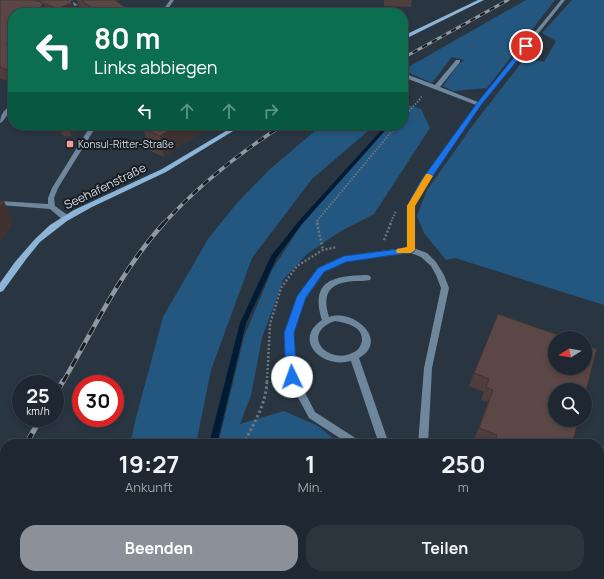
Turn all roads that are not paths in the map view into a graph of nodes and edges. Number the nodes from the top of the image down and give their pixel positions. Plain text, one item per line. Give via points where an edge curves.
1 (67, 0) edge
2 (482, 0) edge
3 (563, 0) edge
4 (76, 5) dead end
5 (408, 36) edge
6 (458, 61) dead end
7 (408, 77) edge
8 (436, 88) junction
9 (479, 104) junction
10 (8, 110) edge
11 (0, 121) edge
12 (91, 130) edge
13 (232, 130) edge
14 (0, 203) edge
15 (52, 208) junction
16 (66, 218) junction
17 (411, 250) junction
18 (367, 278) dead end
19 (0, 289) edge
20 (326, 320) junction
21 (354, 356) junction
22 (349, 439) edge
23 (382, 439) edge
24 (423, 439) edge

1 - 4 street
2 - 5 main road
3 - 9 street
6 - 8 street
7 - 8 street
8 - 9 street
9 - 17 street via 424,182 411,206
10 - 11 street
12 - 15 street via 50,198
13 - 16 main road, Seehafenstraße via 152,177
14 - 15 street
15 - 16 street
16 - 19 main road, Seehafenstraße via 52,227 31,247
17 - 22 street via 344,259 321,270 302,296 289,333 292,377 312,415
17 - 24 street via 420,252 433,261 445,288 428,368
18 - 20 street via 332,282 322,293 321,308
20 - 21 street via 344,318 353,321 365,332 365,346
20 - 21 street via 319,325 313,338 320,352 336,359
21 - 23 street

